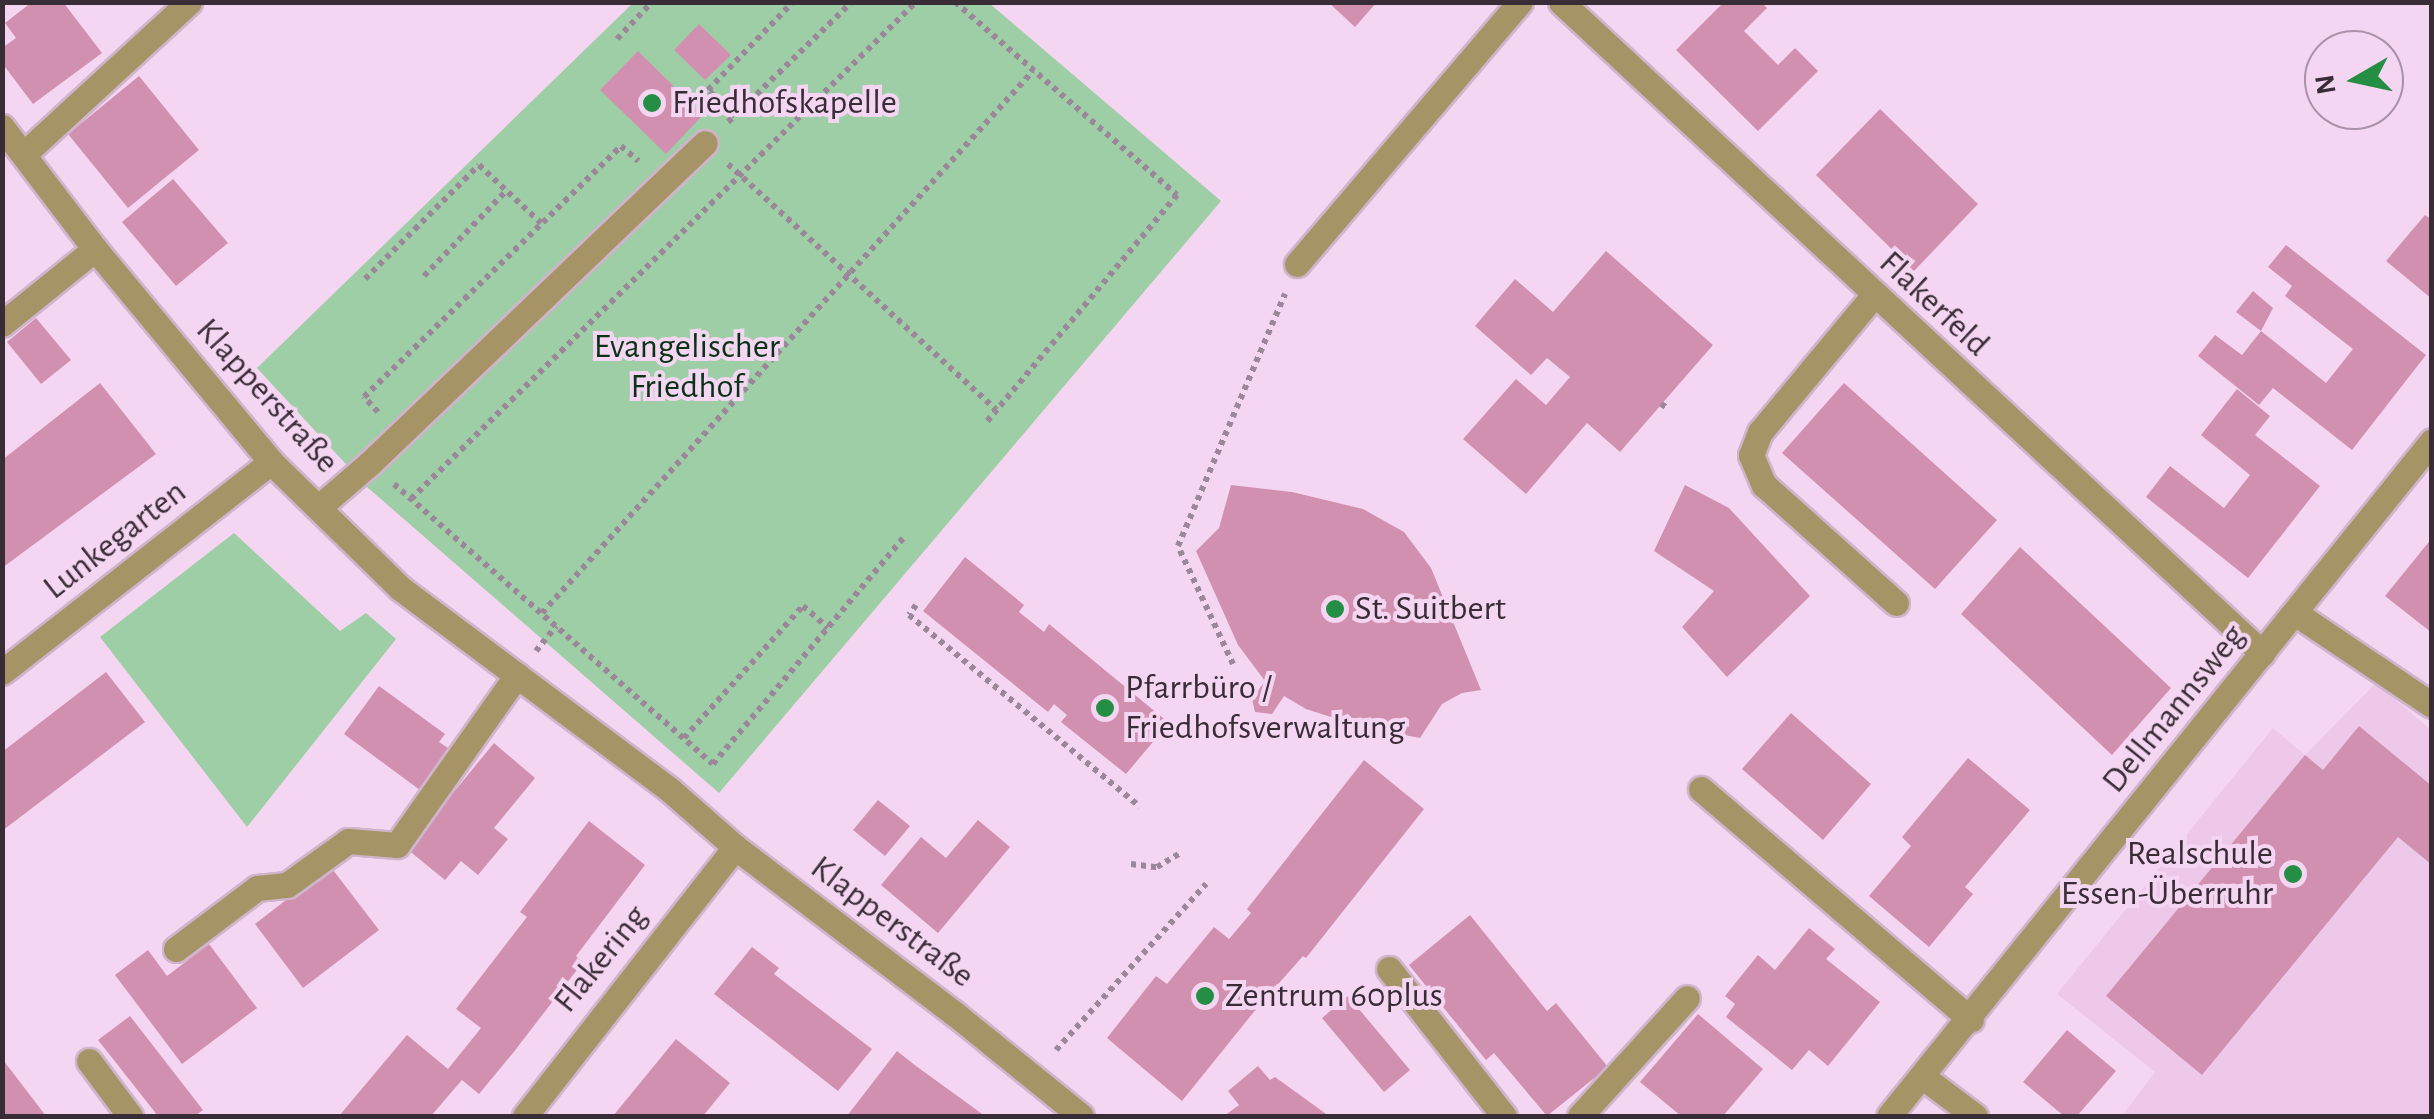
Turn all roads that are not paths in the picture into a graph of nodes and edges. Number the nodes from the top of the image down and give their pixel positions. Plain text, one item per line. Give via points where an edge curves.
1 (188, 2) edge
2 (1520, 2) edge
3 (1561, 2) edge
4 (2, 127) edge
5 (705, 143) road end
6 (25, 153) junction
7 (95, 249) junction
8 (1297, 264) road end
9 (1872, 296) junction
10 (2, 324) edge
11 (2432, 441) edge
12 (271, 462) junction
13 (319, 507) junction
14 (1896, 603) dead end
15 (2295, 613) junction
16 (2262, 654) junction
17 (2, 672) edge
18 (517, 675) junction
19 (2432, 705) edge
20 (1701, 789) dead end
21 (735, 847) junction
22 (176, 949) dead end
23 (1389, 970) dead end
24 (1687, 998) dead end
25 (1971, 1020) junction
26 (89, 1061) dead end
27 (1923, 1077) junction
28 (130, 1116) edge
29 (525, 1116) edge
30 (1081, 1116) edge
31 (1504, 1116) edge
32 (1580, 1116) edge
33 (1889, 1116) edge
34 (1975, 1116) edge

1 - 6 street
2 - 8 street
3 - 9 street, Flakerfeld
4 - 6 street, Klapperstraße
5 - 13 street
6 - 7 street, Klapperstraße
7 - 10 street
7 - 12 street, Klapperstraße
9 - 14 street via 1760,432 1751,456 1764,485
9 - 16 street, Flakerfeld
11 - 15 street, Dellmannsweg
12 - 13 street, Klapperstraße
12 - 17 street, Lunkegarten
13 - 18 street, Klapperstraße via 400,588
15 - 16 street, Dellmannsweg
15 - 19 street
16 - 25 street, Dellmannsweg
18 - 21 street, Klapperstraße
18 - 22 street via 397,845 348,841 287,886 257,888
20 - 25 street
21 - 29 street, Flakering
21 - 30 street, Klapperstraße
23 - 31 street
24 - 32 street
25 - 27 street, Dellmannsweg
26 - 28 street
27 - 33 street, Dellmannsweg
27 - 34 street

